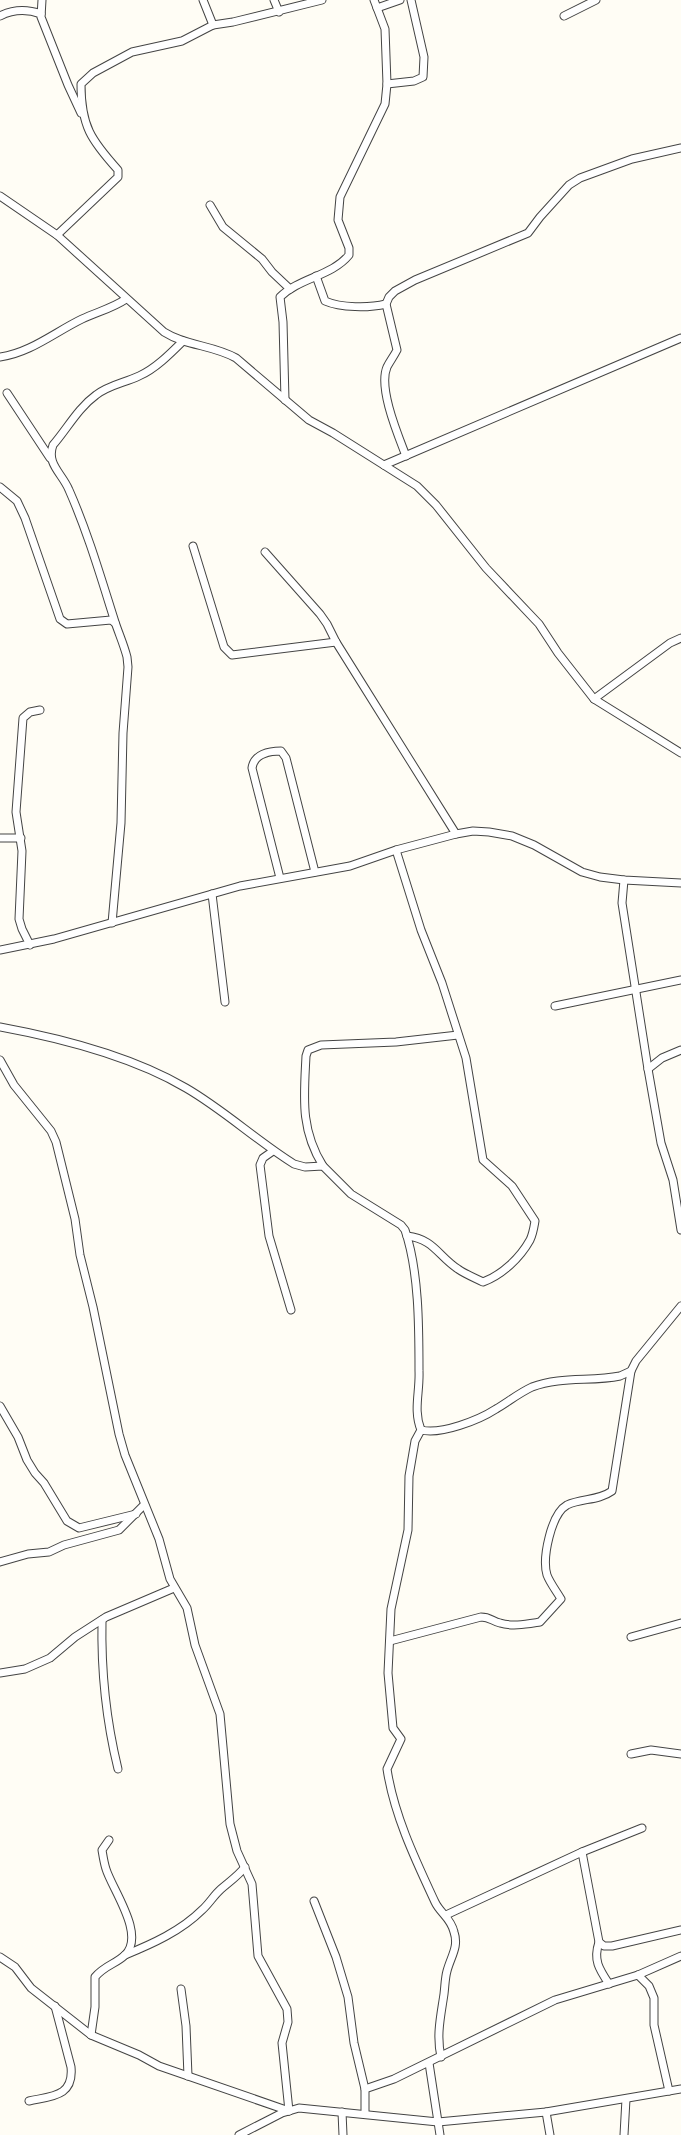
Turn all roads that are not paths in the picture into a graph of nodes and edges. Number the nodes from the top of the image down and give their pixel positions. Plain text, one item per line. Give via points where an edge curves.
1 (42, 0) edge
2 (203, 0) edge
3 (274, 0) edge
4 (322, 0) edge
5 (400, 0) edge
6 (411, 0) edge
7 (596, 0) edge
8 (375, 4) edge
9 (279, 12) junction
10 (41, 14) junction
11 (0, 16) edge
12 (564, 16) dead end
13 (213, 25) junction
14 (387, 84) junction
15 (84, 118) junction
16 (681, 148) edge
17 (0, 196) edge
18 (210, 205) dead end
19 (57, 235) junction
20 (316, 276) junction
21 (290, 289) junction
22 (126, 299) junction
23 (386, 304) junction
24 (681, 338) edge
25 (183, 341) junction
26 (0, 357) edge
27 (7, 393) dead end
28 (285, 400) junction
29 (406, 456) junction
30 (50, 459) junction
31 (384, 465) junction
32 (0, 487) edge
33 (193, 546) dead end
34 (265, 552) dead end
35 (115, 623) junction
36 (681, 638) edge
37 (336, 642) junction
38 (594, 699) junction
39 (40, 710) dead end
40 (681, 753) edge
41 (456, 834) junction
42 (0, 838) edge
43 (21, 838) junction
44 (396, 850) junction
45 (315, 872) junction
46 (280, 878) junction
47 (624, 880) junction
48 (681, 883) edge
49 (212, 894) junction
50 (112, 923) junction
51 (30, 945) junction
52 (0, 950) edge
53 (681, 980) edge
54 (637, 988) junction
55 (225, 1002) dead end
56 (555, 1006) dead end
57 (0, 1027) edge
58 (458, 1035) junction
59 (681, 1050) edge
60 (0, 1060) edge
61 (648, 1069) junction
62 (273, 1151) junction
63 (323, 1166) junction
64 (681, 1179) edge
65 (673, 1180) junction
66 (681, 1230) edge
67 (407, 1236) junction
68 (681, 1306) edge
69 (291, 1310) dead end
70 (630, 1371) junction
71 (0, 1406) edge
72 (421, 1430) junction
73 (144, 1505) junction
74 (136, 1514) junction
75 (0, 1562) edge
76 (174, 1588) junction
77 (102, 1620) junction
78 (681, 1623) edge
79 (631, 1636) dead end
80 (390, 1641) junction
81 (0, 1673) edge
82 (631, 1754) dead end
83 (681, 1754) edge
84 (118, 1769) dead end
85 (642, 1828) dead end
86 (109, 1840) dead end
87 (582, 1852) junction
88 (245, 1868) junction
89 (314, 1901) dead end
90 (446, 1915) junction
91 (681, 1930) edge
92 (599, 1942) junction
93 (125, 1955) junction
94 (681, 1956) edge
95 (0, 1957) edge
96 (638, 1975) junction
97 (609, 1984) junction
98 (181, 1989) dead end
99 (55, 2006) junction
100 (91, 2035) junction
101 (441, 2057) junction
102 (429, 2063) junction
103 (188, 2076) junction
104 (365, 2089) junction
105 (681, 2090) edge
106 (669, 2091) junction
107 (626, 2098) junction
108 (29, 2101) dead end
109 (289, 2111) junction
110 (342, 2112) junction
111 (546, 2112) junction
112 (365, 2114) junction
113 (438, 2122) junction
114 (243, 2134) edge
115 (343, 2135) edge
116 (440, 2135) edge
117 (550, 2135) edge
118 (624, 2135) edge

1 - 10 street
2 - 13 street
3 - 9 street
4 - 9 street
5 - 8 street
6 - 14 street via 424,57 423,77
7 - 12 street
8 - 14 street via 385,29
9 - 13 street
10 - 11 street via 23,9
10 - 15 street
13 - 15 street via 182,41 132,52 93,73 81,84
14 - 20 street via 385,104 338,205 338,220 350,248 349,255
15 - 19 street via 99,150 118,170 118,177
16 - 23 street via 632,159 580,178 569,185 528,233 415,280 395,291
17 - 19 street
18 - 21 street via 223,227 262,259
19 - 22 street
20 - 21 street
20 - 23 street via 325,301 334,305
21 - 28 street via 280,297
22 - 25 street via 164,332
22 - 26 street via 75,322 38,345
23 - 29 street via 397,350 385,380
24 - 29 street
25 - 28 street via 224,351
25 - 30 street via 139,376 104,390 83,406 53,445
27 - 30 street
28 - 31 street via 309,420
29 - 31 street
30 - 35 street via 79,514
31 - 38 street via 417,486 436,506 486,568 539,624
32 - 35 street via 17,501 25,518 60,619 68,624 111,620
33 - 37 street via 227,652 232,655
34 - 37 street via 320,614
35 - 50 street via 129,667
36 - 38 street
37 - 41 street
38 - 40 street
39 - 43 street via 23,718 16,812
41 - 44 street
41 - 47 street via 489,832 512,836 582,872
42 - 43 street
43 - 51 street via 20,919
44 - 45 street via 350,866
44 - 58 street
45 - 46 street
45 - 46 street via 286,758 282,751 277,751 257,757 252,768
46 - 49 street
47 - 48 street
47 - 54 street via 622,903
49 - 50 street
49 - 55 street
50 - 51 street
51 - 52 street
53 - 54 street
54 - 56 street
54 - 61 street
57 - 62 street via 85,1048 153,1072 185,1087
58 - 63 street via 321,1045 308,1050 306,1124 312,1148
58 - 67 street via 468,1069 483,1160 512,1186 536,1221 531,1239 512,1262 496,1277 483,1282 457,1268 431,1244
59 - 61 street
60 - 73 street via 56,1142 119,1434
61 - 65 street
62 - 63 street via 294,1164
62 - 69 street via 260,1165 269,1236
63 - 67 street via 351,1194 401,1225
64 - 65 street
65 - 66 street
67 - 72 street via 414,1273 420,1373 416,1409
68 - 70 street
70 - 72 street via 612,1377 551,1382 531,1388 482,1417 444,1430
70 - 80 street via 612,1491 564,1507 548,1534 546,1574 561,1599 540,1622 513,1625 481,1617
71 - 74 street via 27,1460 67,1521 79,1528
72 - 80 street via 415,1441 409,1476 408,1530 391,1609
73 - 74 street
73 - 76 street
74 - 75 street via 119,1530 49,1552
76 - 77 street
76 - 88 street via 187,1608 195,1645 220,1714 231,1824
77 - 81 street via 50,1658 25,1669
77 - 84 street via 101,1657 108,1730
78 - 79 street
80 - 90 street via 388,1673 393,1728 401,1739 387,1769 389,1782 412,1852 436,1906
82 - 83 street via 651,1750
85 - 87 street
86 - 93 street via 102,1850 106,1869 130,1921
87 - 90 street
87 - 92 street
88 - 93 street via 184,1924
88 - 109 street via 254,1894 258,1956 287,2009 282,2043
89 - 104 street via 348,1997
90 - 101 street via 456,1944 447,1972 439,2025
91 - 92 street via 612,1946
92 - 97 street via 596,1965
93 - 100 street via 95,1977
94 - 96 street
95 - 99 street
96 - 97 street
96 - 106 street via 654,1998 654,2025
97 - 101 street via 555,2000
98 - 103 street
99 - 100 street
99 - 108 street via 71,2067 70,2086
100 - 103 street
101 - 102 street
102 - 104 street
102 - 113 street
103 - 109 street
104 - 112 street
105 - 106 street
106 - 107 street
107 - 111 street
107 - 118 street
109 - 110 street via 299,2108
109 - 114 street
110 - 112 street
110 - 115 street
111 - 113 street
111 - 117 street
112 - 113 street
113 - 116 street

